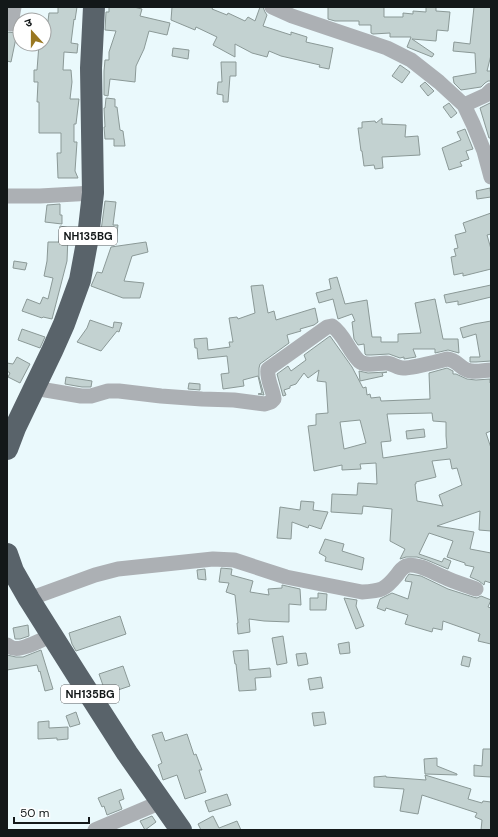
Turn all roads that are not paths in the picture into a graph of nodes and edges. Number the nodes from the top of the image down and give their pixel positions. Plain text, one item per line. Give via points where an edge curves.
1 (14, 7) edge
2 (94, 7) edge
3 (272, 7) edge
4 (10, 24) dead end
5 (491, 90) edge
6 (464, 105) junction
7 (491, 177) edge
8 (92, 193) junction
9 (7, 196) edge
10 (491, 370) edge
11 (34, 388) junction
12 (7, 449) edge
13 (7, 554) edge
14 (476, 589) dead end
15 (29, 599) junction
16 (52, 635) junction
17 (7, 644) edge
18 (161, 802) junction
19 (95, 830) edge
20 (181, 830) edge

1 - 4 street
2 - 8 highway, NH135BG via 91,68
3 - 6 street via 387,48 411,60
5 - 6 street
6 - 7 street via 484,151
8 - 9 street
8 - 11 highway, NH135BG via 88,238 80,280 64,324
10 - 11 street via 467,370 452,360 403,368 388,363 362,363 340,332 332,326 268,369 274,399 265,404 108,390 91,396 81,396
11 - 12 highway, NH135BG
13 - 15 highway, NH135BG
14 - 15 street via 410,565 402,568 389,585 381,590 362,592 286,577 234,560 213,559 118,569
15 - 16 highway, NH135BG
16 - 17 street via 20,648 12,648
16 - 18 highway, NH135BG
18 - 19 street
18 - 20 highway, NH135BG

